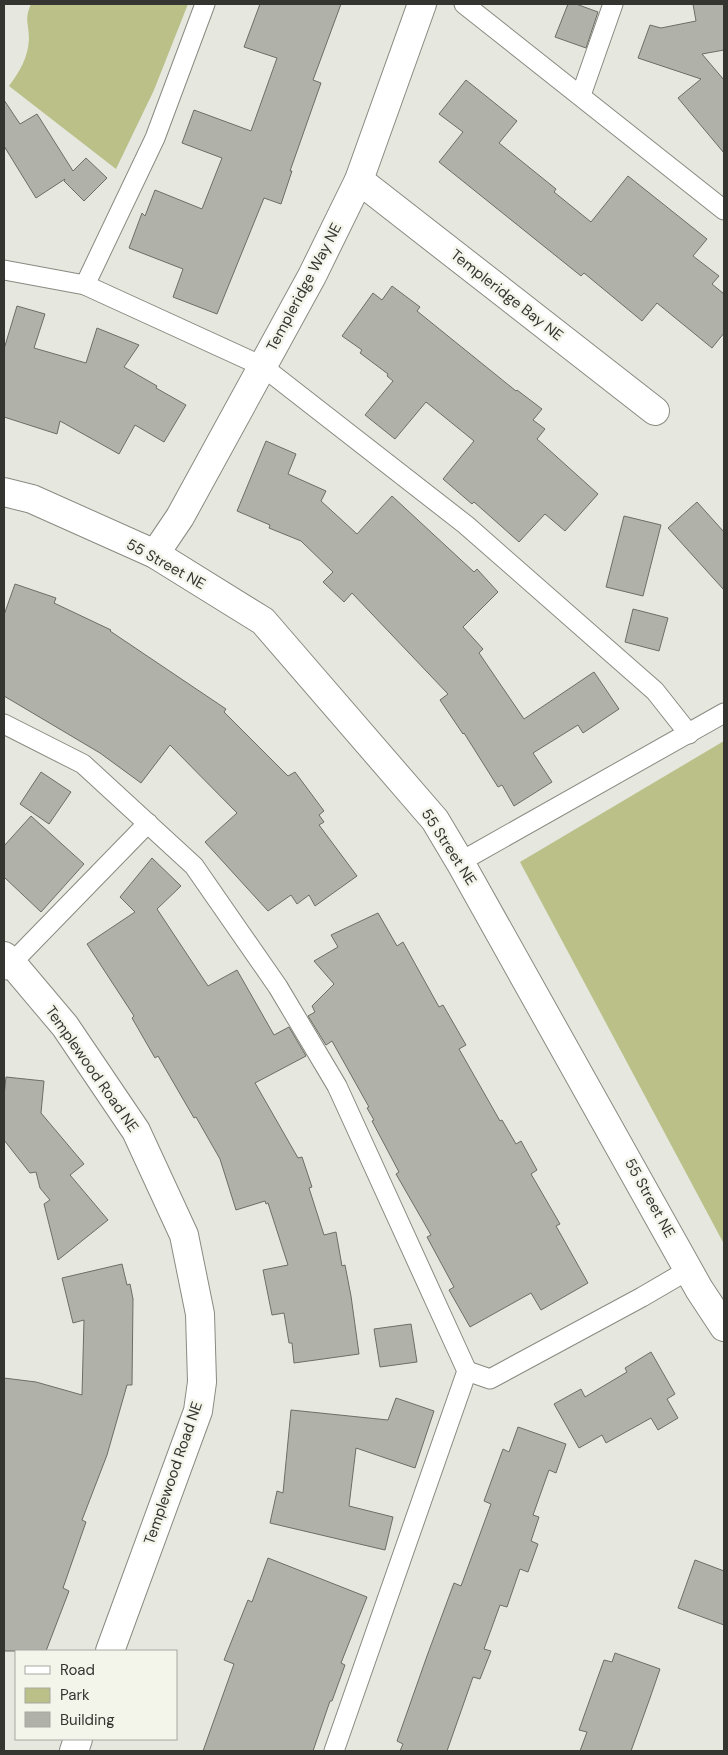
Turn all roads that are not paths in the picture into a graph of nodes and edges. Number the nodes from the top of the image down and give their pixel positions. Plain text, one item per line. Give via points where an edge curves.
1 (205, 4) edge
2 (422, 4) edge
3 (464, 4) edge
4 (613, 4) edge
5 (581, 95) junction
6 (359, 180) junction
7 (724, 210) edge
8 (4, 270) edge
9 (85, 285) junction
10 (262, 366) junction
11 (655, 411) dead end
12 (4, 492) edge
13 (154, 554) junction
14 (724, 713) edge
15 (4, 724) edge
16 (688, 734) junction
17 (148, 823) junction
18 (460, 862) junction
19 (6, 963) edge
20 (690, 1269) junction
21 (724, 1327) edge
22 (467, 1371) junction
23 (110, 1650) edge
24 (334, 1751) edge

1 - 9 lane via 155,138
2 - 6 street, Templeridge Way NE
3 - 5 lane
4 - 5 lane
5 - 7 lane
6 - 10 street, Templeridge Way NE via 312,276
6 - 11 street, Templeridge Bay NE
8 - 9 lane
9 - 10 lane
10 - 13 street, Templeridge Way NE via 180,517
10 - 16 lane via 466,525 655,691
12 - 13 street, 55 Street NE via 32,499
13 - 18 street, 55 Street NE via 262,621 435,820
14 - 16 lane
15 - 17 lane via 83,764
16 - 18 lane
17 - 19 lane
17 - 22 lane via 194,866 278,987 337,1086
18 - 20 street, 55 Street NE
19 - 23 street, Templewood Road NE via 65,1026 136,1131 184,1235 200,1314 202,1382 198,1411
20 - 21 street, 55 Street NE
20 - 22 lane via 490,1379
22 - 24 lane

